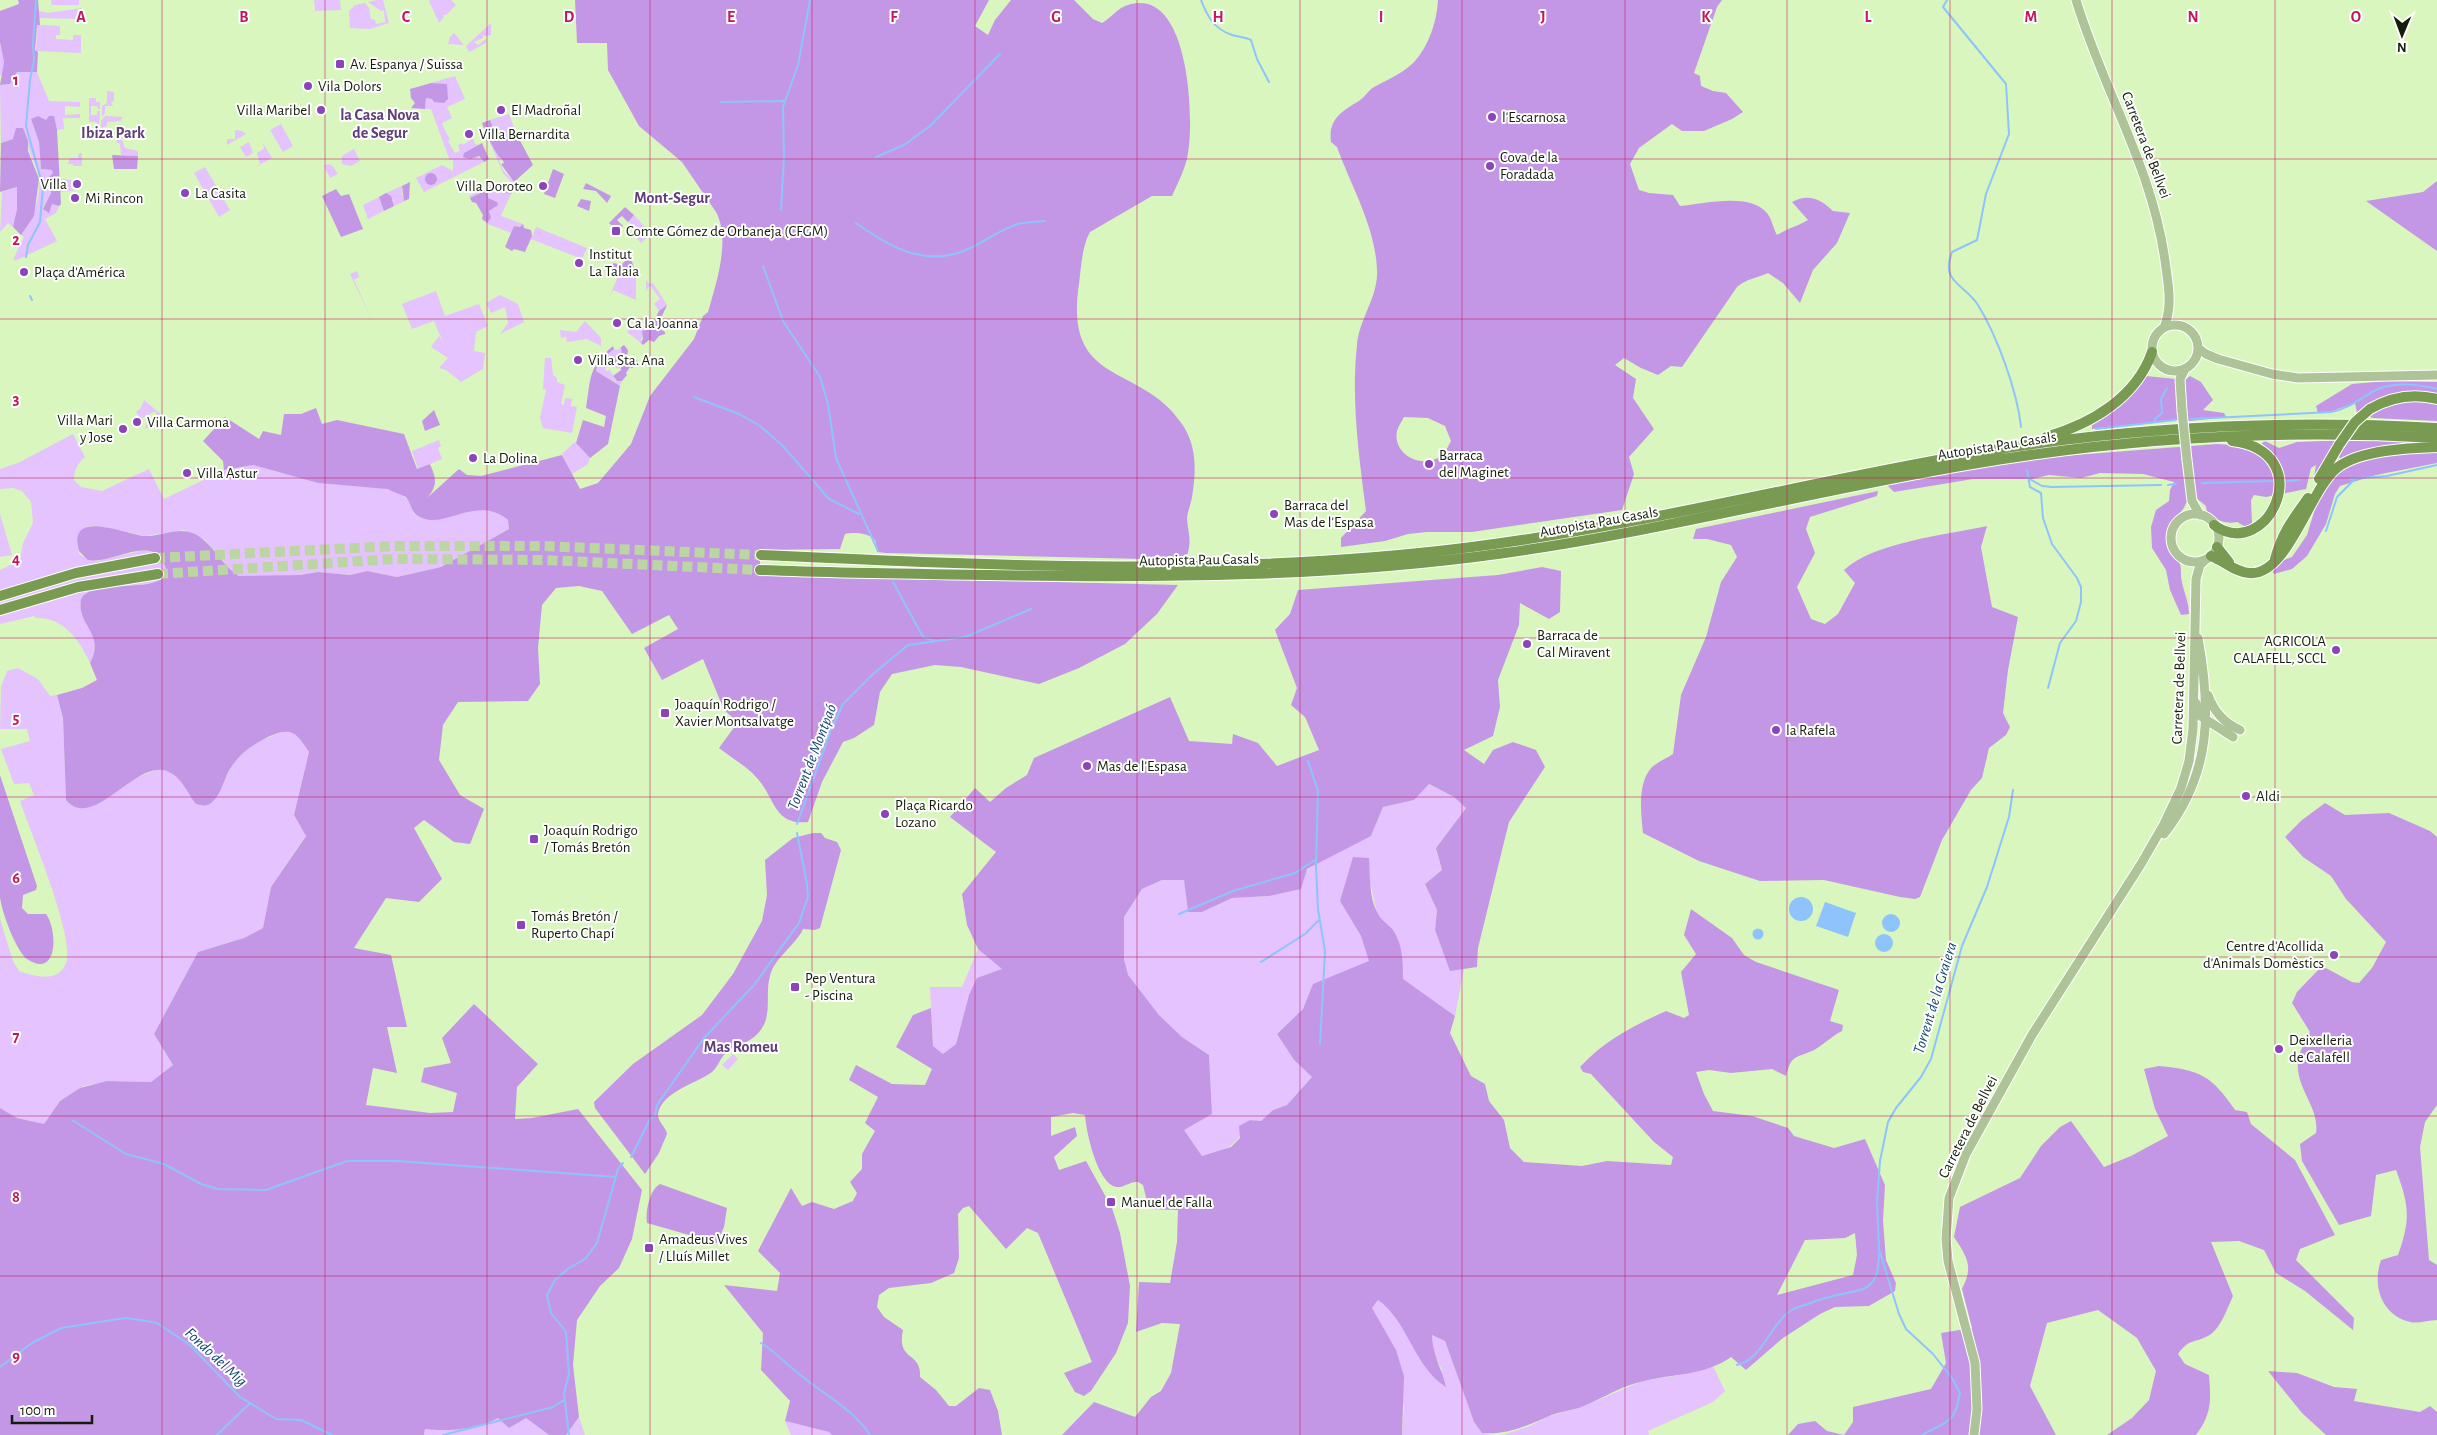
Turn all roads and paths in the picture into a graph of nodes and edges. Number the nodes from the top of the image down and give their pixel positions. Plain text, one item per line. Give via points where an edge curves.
1 (2076, 0) edge
2 (2170, 305) junction
3 (2180, 326) junction
4 (2164, 328) junction
5 (2198, 348) junction
6 (2152, 352) junction
7 (2218, 359) junction
8 (2194, 362) junction
9 (2185, 369) junction
10 (2169, 370) junction
11 (2437, 375) edge
12 (2179, 393) junction
13 (2437, 399) edge
14 (2437, 428) edge
15 (2212, 437) junction
16 (2437, 438) edge
17 (2028, 445) junction
18 (2437, 447) edge
19 (2190, 490) junction
20 (2200, 515) junction
21 (2185, 516) junction
22 (2214, 525) junction
23 (2211, 554) junction
24 (761, 555) tunnel mouth
25 (155, 558) tunnel mouth
26 (2184, 560) junction
27 (760, 570) tunnel mouth
28 (1136, 571) junction
29 (158, 574) tunnel mouth
30 (2196, 579) junction
31 (0, 596) edge
32 (0, 610) edge
33 (2196, 623) junction
34 (2194, 673) junction
35 (2206, 686) junction
36 (2206, 720) junction
37 (2235, 736) junction
38 (2202, 756) junction
39 (2141, 864) junction
40 (1974, 1435) edge

1 - 2 main road, Carretera de Bellvei via 2150,189 2165,256
2 - 3 main road, Carretera de Bellvei
2 - 4 main road, Carretera de Bellvei via 2169,319
3 - 4 main road
3 - 5 main road via 2192,332
4 - 6 main road via 2154,338
5 - 7 main road
5 - 8 main road
6 - 10 main road via 2160,365
6 - 17 highway via 2138,379 2104,412 2074,428
7 - 8 main road via 2205,358
7 - 11 main road via 2298,378
8 - 9 main road
9 - 10 main road
9 - 12 main road
10 - 12 main road
12 - 19 main road, bridge
13 - 23 highway, bridge via 2399,397 2370,409 2355,422 2289,524 2274,560 2268,566 2257,570 2242,569
14 - 17 highway, Autopista Pau Casals via 2236,426 2141,432
15 - 16 highway, Autopista Pau Casals via 2335,434
15 - 22 highway via 2255,446 2268,455 2280,484 2274,509 2255,527 2227,532
15 - 28 highway, Autopista Pau Casals via 2087,447 2002,459 1624,534 1467,558 1290,574
17 - 28 highway, Autopista Pau Casals via 1916,464 1638,521 1498,544 1311,562
18 - 23 highway via 2367,455 2338,467 2318,491 2276,562 2262,572 2242,572
19 - 20 main road
19 - 21 main road
20 - 21 main road
20 - 22 main road
21 - 26 main road via 2171,533 2172,546
22 - 23 main road via 2218,533
23 - 26 main road via 2194,562
23 - 30 main road, Carretera de Bellvei via 2200,565
24 - 28 highway, Autopista Pau Casals
25 - 31 highway via 76,574
26 - 30 main road
27 - 28 highway, Autopista Pau Casals
29 - 32 highway via 78,587
30 - 33 main road, Carretera de Bellvei
33 - 34 main road, Carretera de Bellvei
33 - 35 main road, Carretera de Bellvei
34 - 36 main road via 2198,713
34 - 39 main road, Carretera de Bellvei via 2192,729 2185,777
35 - 36 main road, Carretera de Bellvei
35 - 37 main road via 2215,711
36 - 37 main road
36 - 38 main road, Carretera de Bellvei
37 - 38 main road via 2213,735 2208,739
38 - 39 main road, Carretera de Bellvei via 2187,799
39 - 40 main road, Carretera de Bellvei via 2032,1035 1966,1154 1949,1198 1948,1261 1975,1363 1977,1409

